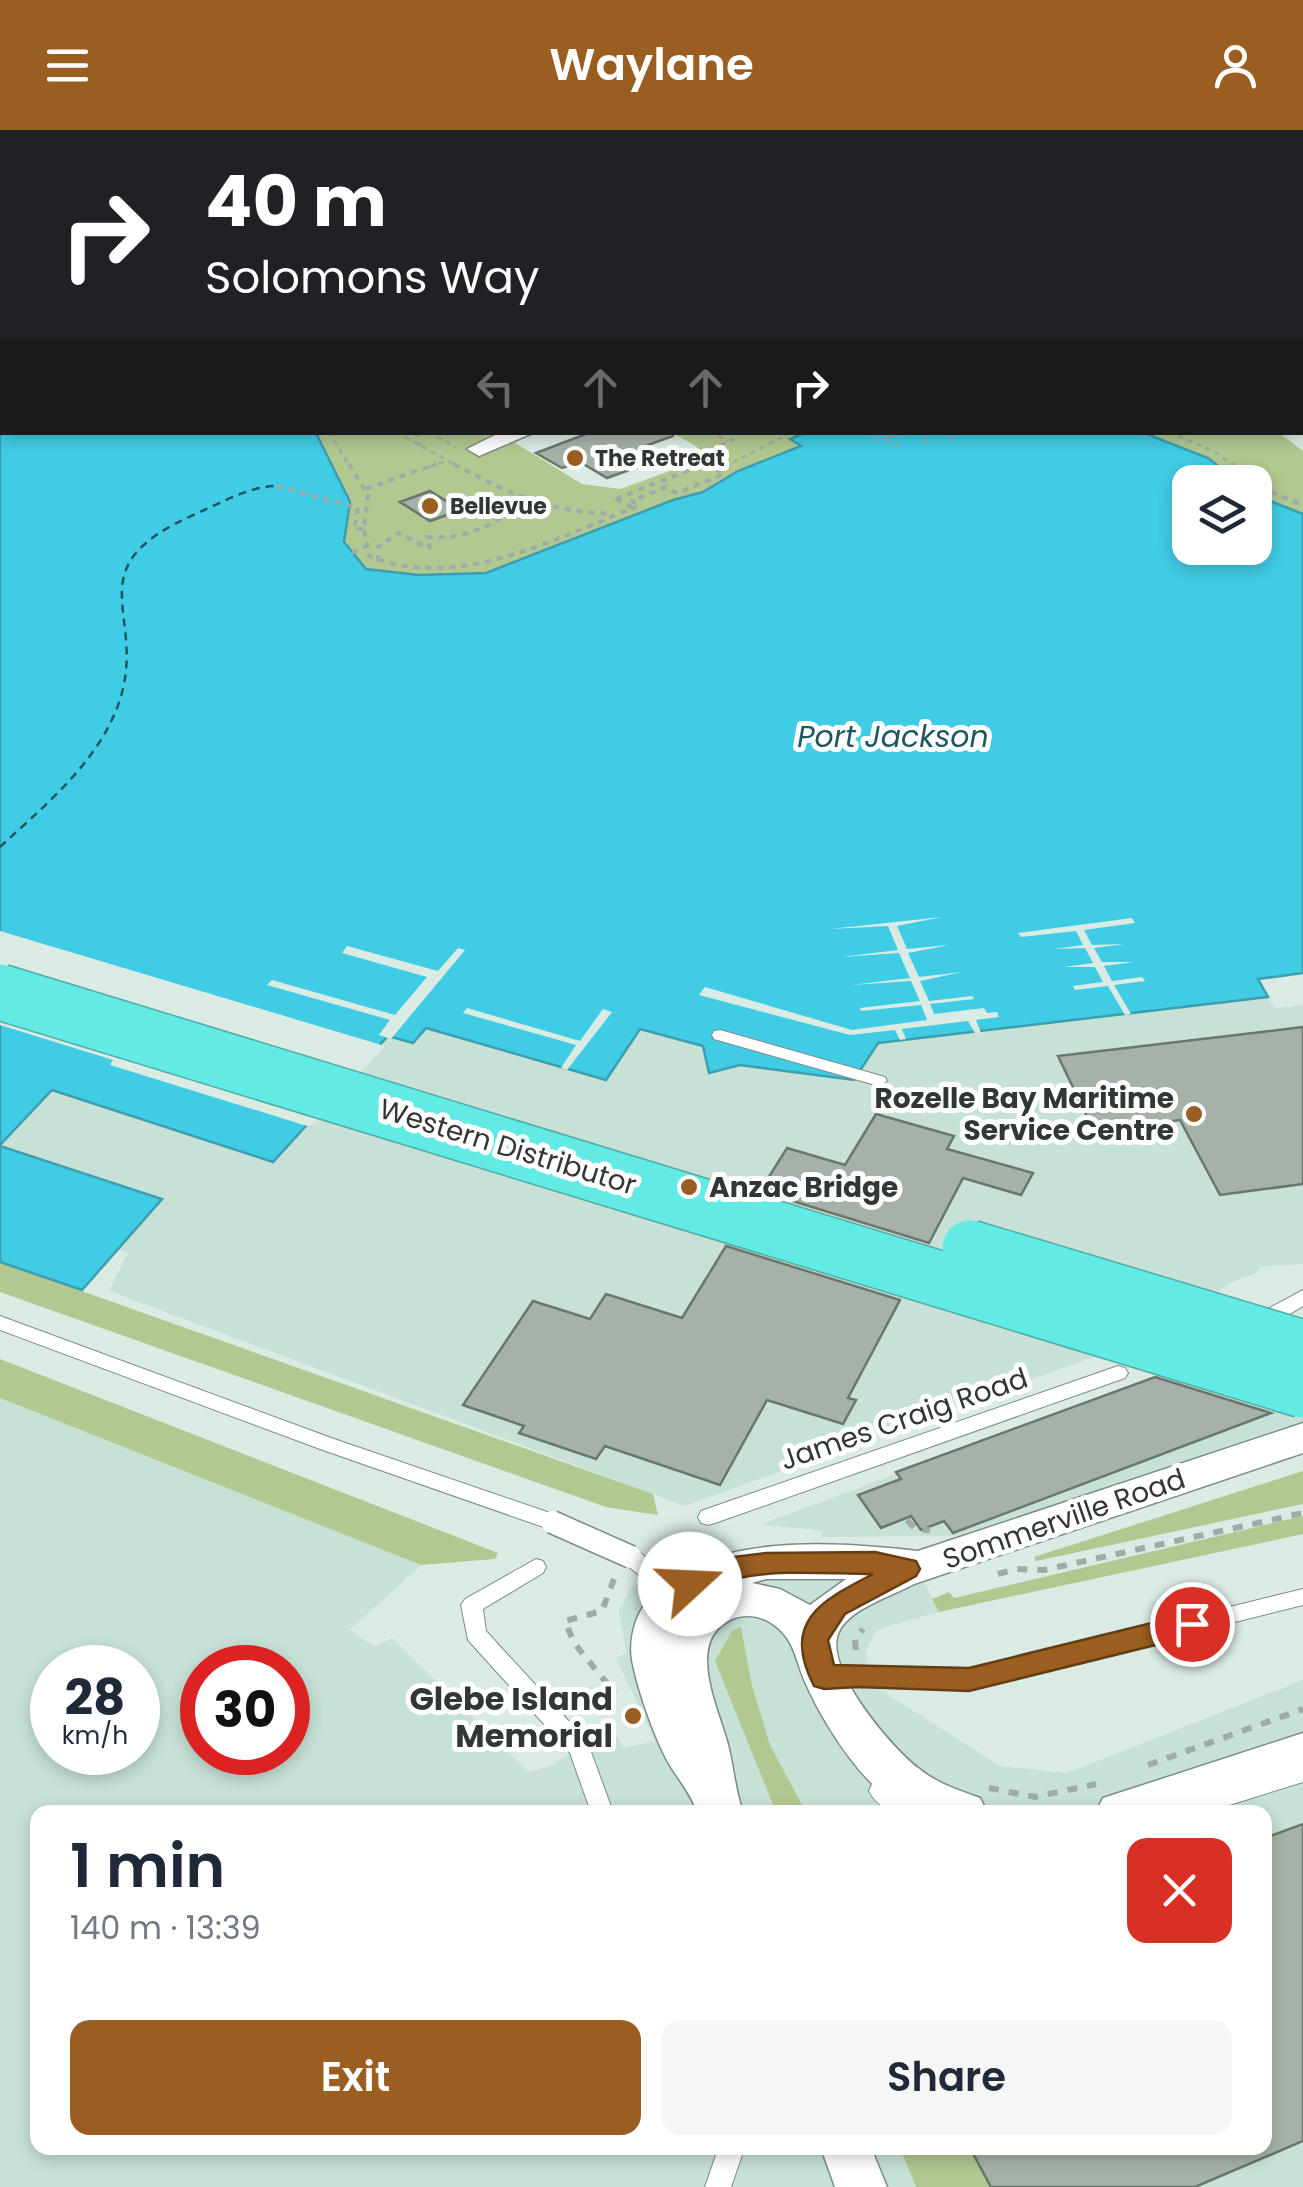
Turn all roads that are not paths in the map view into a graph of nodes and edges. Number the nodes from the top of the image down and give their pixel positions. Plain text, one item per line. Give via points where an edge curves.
1 (516, 435) edge
2 (473, 451) road end
3 (0, 956) edge
4 (0, 992) edge
5 (720, 1035) dead end
6 (878, 1081) dead end
7 (1303, 1297) edge
8 (1303, 1316) edge
9 (0, 1323) edge
10 (1303, 1348) edge
11 (1118, 1373) dead end
12 (1303, 1390) edge
13 (1303, 1438) edge
14 (708, 1517) dead end
15 (536, 1567) dead end
16 (906, 1569) junction
17 (677, 1594) junction
18 (1303, 1597) edge
19 (832, 1664) junction
20 (856, 1730) junction
21 (1303, 1752) edge
22 (1303, 1772) edge
23 (1112, 1796) edge
24 (714, 1798) edge
25 (974, 1800) edge
26 (599, 1805) edge
27 (898, 1805) edge
28 (1200, 1805) edge
29 (729, 2155) edge
30 (849, 2155) edge
31 (718, 2187) edge
32 (861, 2187) edge

1 - 2 street
3 - 10 highway, Western Distributor, bridge
4 - 12 highway, Western Distributor, bridge
5 - 6 lane
7 - 8 lane via 1273,1315
9 - 17 lane, bridge via 552,1522 632,1557
11 - 14 lane, James Craig Road
13 - 16 street, Sommerville Road
15 - 26 lane via 472,1605 476,1634 578,1748
16 - 17 street, Sommerville Road via 766,1563 709,1575
16 - 19 street via 836,1606 820,1624
17 - 24 street via 657,1620 654,1664 686,1753
18 - 19 lane via 969,1680
19 - 20 street
19 - 24 street via 795,1613 763,1599 708,1612 688,1642 686,1672
20 - 25 street via 898,1780
20 - 27 lane via 877,1788
21 - 23 street
22 - 28 lane
29 - 31 lane
30 - 32 street

